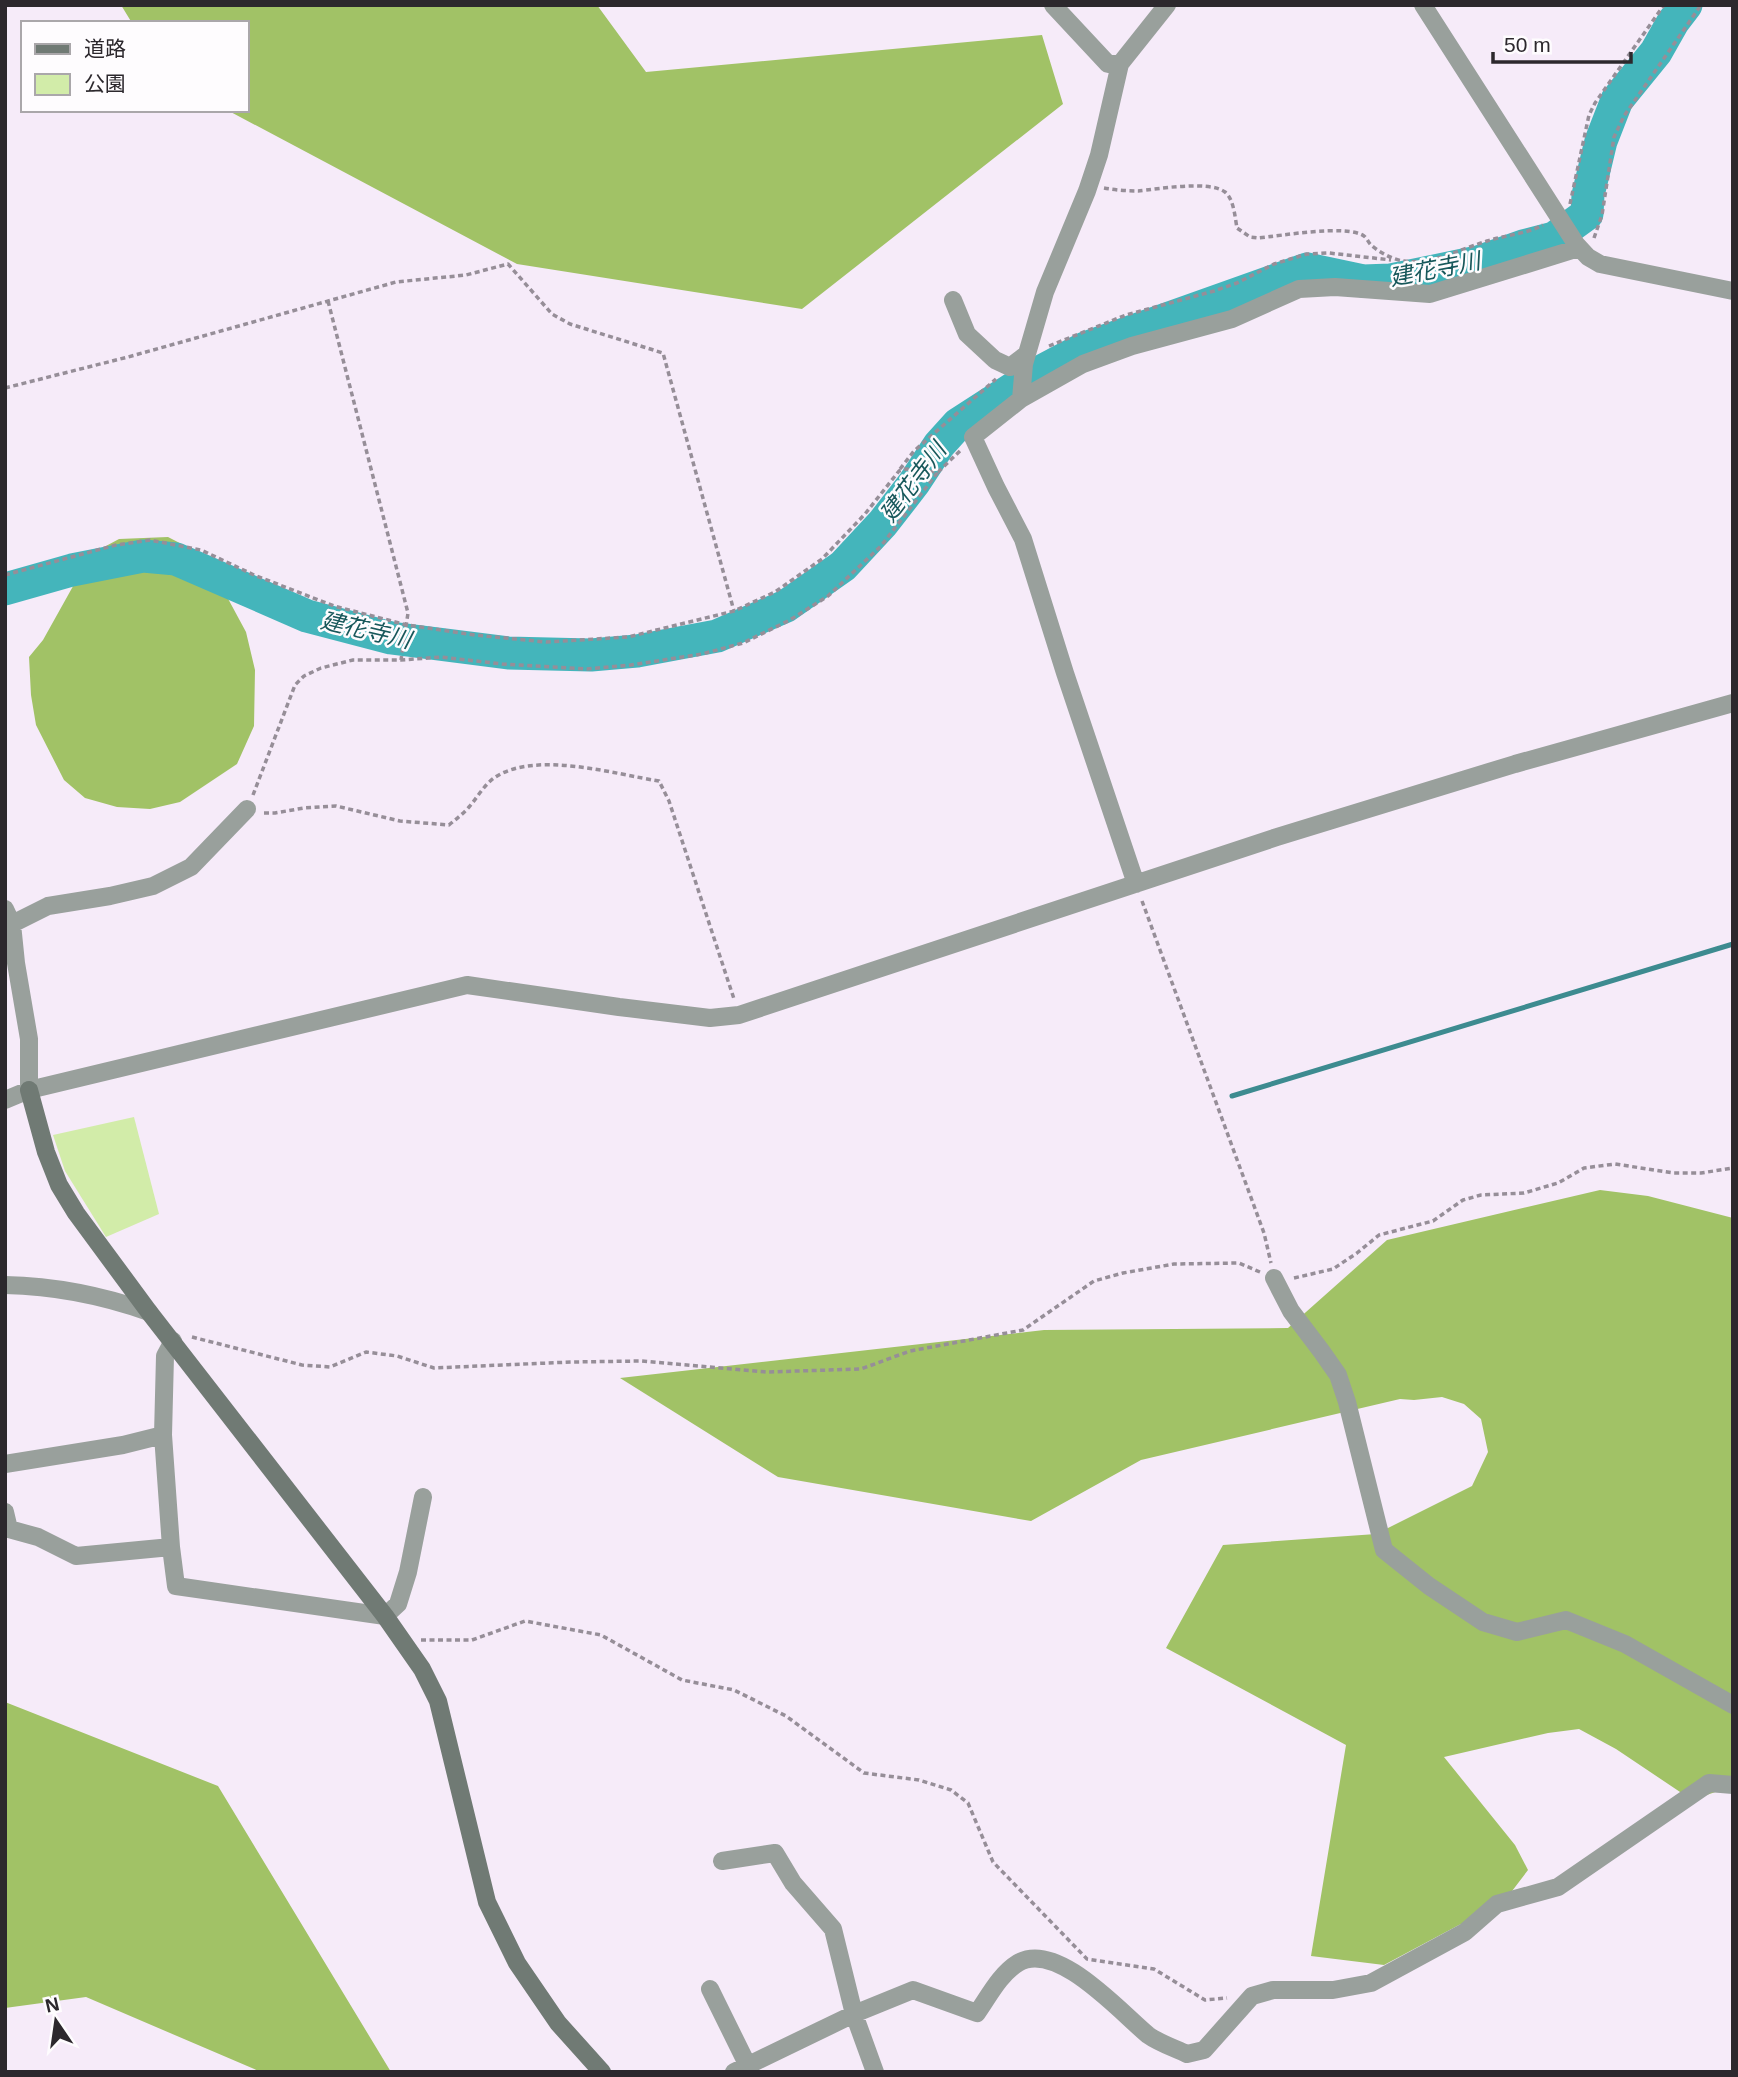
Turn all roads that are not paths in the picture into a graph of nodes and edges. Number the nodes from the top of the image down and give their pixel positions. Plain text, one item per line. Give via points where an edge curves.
1 (1053, 5) edge
2 (1167, 5) edge
3 (1423, 5) edge
4 (1120, 64) junction
5 (1577, 246) junction
6 (1733, 291) edge
7 (953, 300) dead end
8 (1020, 362) junction
9 (1022, 395) junction
10 (1733, 703) edge
11 (247, 809) road end
12 (1136, 884) junction
13 (8, 916) edge
14 (29, 1090) junction
15 (5, 1100) edge
16 (1274, 1278) road end
17 (5, 1285) edge
18 (149, 1312) junction
19 (173, 1341) junction
20 (163, 1435) junction
21 (5, 1464) edge
22 (423, 1497) dead end
23 (5, 1511) edge
24 (171, 1547) junction
25 (385, 1616) junction
26 (1733, 1705) edge
27 (1733, 1785) edge
28 (722, 1861) dead end
29 (710, 1989) dead end
30 (854, 2014) junction
31 (741, 2068) edge
32 (602, 2072) edge
33 (875, 2072) edge

1 - 4 street via 1108,64
2 - 4 street
3 - 5 street
4 - 8 street via 1099,155
5 - 6 street via 1600,264
5 - 9 street via 1430,294 1300,289 1232,319 1132,345
7 - 8 street via 967,334 995,360
8 - 9 street
9 - 12 street via 973,437 1023,539
10 - 12 street via 1515,764
11 - 13 street via 191,867 153,886
12 - 14 street via 739,1015 710,1018 467,985
13 - 14 street via 29,1039
14 - 15 street
14 - 18 street via 60,1185
16 - 26 street via 1291,1311 1338,1376 1384,1550 1483,1622 1517,1632 1566,1620 1625,1644
17 - 18 street via 120,1302
18 - 19 street
19 - 20 street via 165,1356
19 - 25 street
20 - 21 street
20 - 24 street
22 - 25 street via 398,1604
23 - 24 street via 9,1529 76,1556
24 - 25 street via 176,1586
25 - 32 street via 438,1701 487,1902 517,1963 558,2023
27 - 30 street via 1709,1783 1558,1887 1497,1904 1465,1932 1371,1983 1333,1990 1273,1990 1252,1996 1204,2050 1187,2054 1151,2037 1080,1977 1041,1958 1020,1961 1006,1971 977,2013 913,1990
28 - 30 street via 775,1853 793,1883 833,1929
29 - 31 street
30 - 31 street
30 - 33 street

